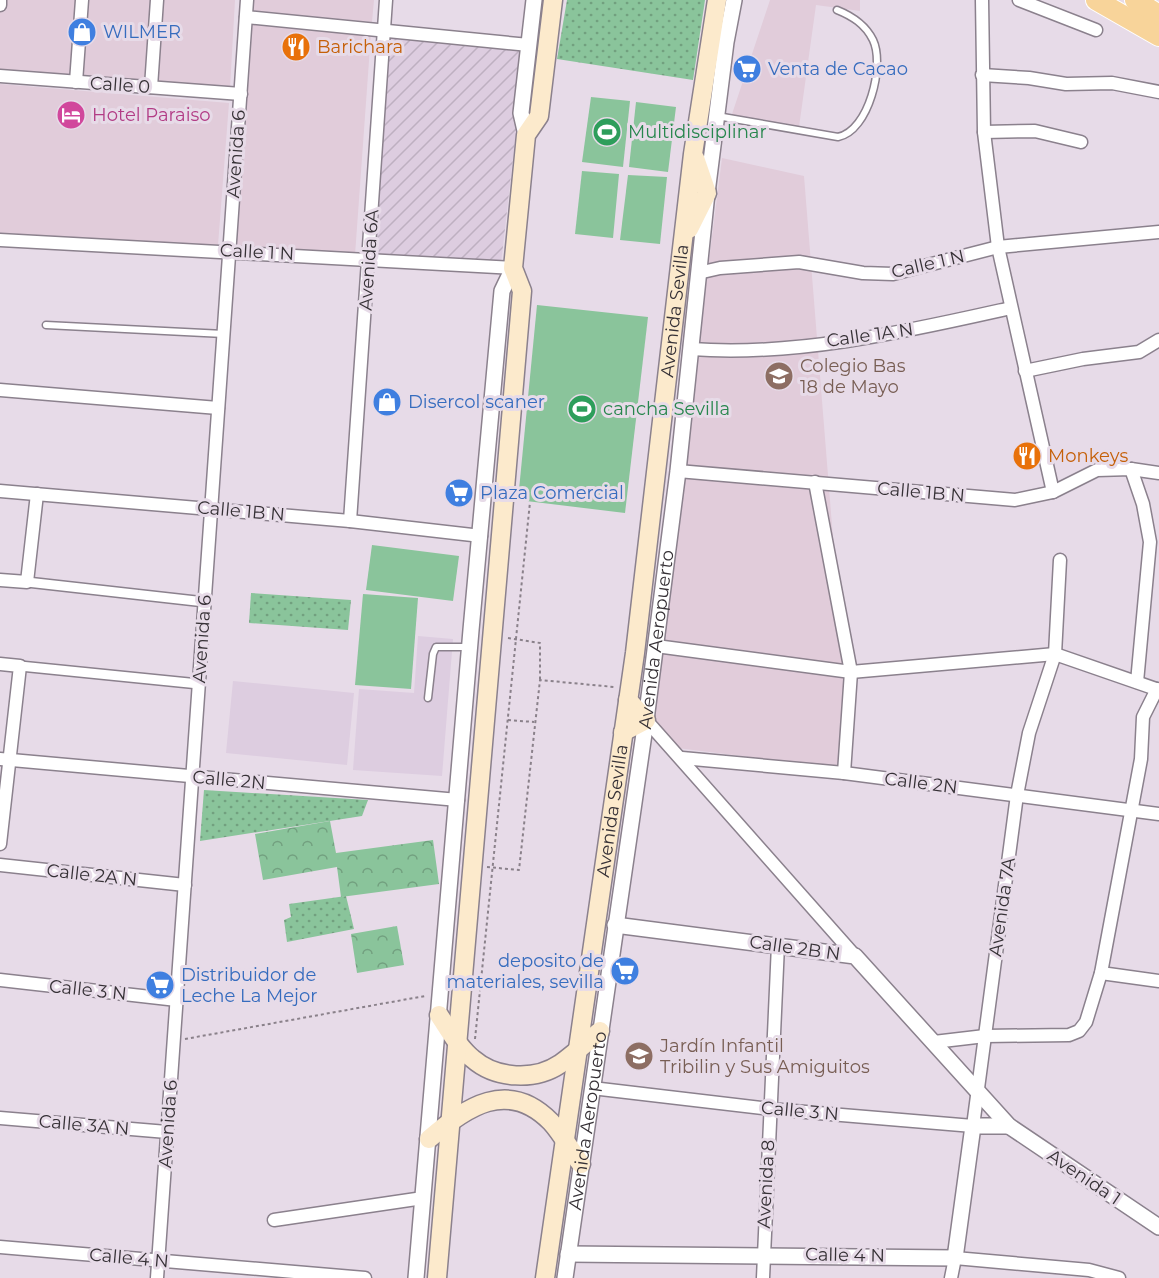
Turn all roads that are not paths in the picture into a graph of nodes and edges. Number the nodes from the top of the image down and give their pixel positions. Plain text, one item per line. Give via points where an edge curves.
1 (0, 0) edge
2 (82, 0) edge
3 (157, 0) edge
4 (247, 0) edge
5 (386, 0) edge
6 (534, 0) edge
7 (553, 0) edge
8 (717, 0) edge
9 (734, 0) edge
10 (982, 0) edge
11 (1019, 0) edge
12 (1096, 0) edge
13 (1135, 0) edge
14 (0, 5) edge
15 (837, 10) dead end
16 (1159, 15) edge
17 (246, 17) junction
18 (383, 29) junction
19 (1096, 30) dead end
20 (1159, 36) edge
21 (529, 45) junction
22 (982, 75) junction
23 (0, 76) edge
24 (76, 82) junction
25 (151, 87) junction
26 (1159, 92) edge
27 (240, 94) junction
28 (717, 116) junction
29 (984, 132) junction
30 (526, 135) junction
31 (1081, 142) dead end
32 (693, 154) junction
33 (707, 193) junction
34 (1159, 232) edge
35 (0, 240) edge
36 (683, 242) junction
37 (998, 248) junction
38 (230, 251) junction
39 (370, 258) junction
40 (513, 268) junction
41 (698, 273) junction
42 (1011, 308) junction
43 (46, 325) dead end
44 (224, 334) junction
45 (1159, 340) edge
46 (691, 348) junction
47 (1025, 371) junction
48 (0, 390) edge
49 (218, 408) junction
50 (1131, 469) junction
51 (678, 471) junction
52 (1159, 473) edge
53 (815, 482) junction
54 (0, 491) edge
55 (1053, 492) junction
56 (37, 494) junction
57 (211, 508) junction
58 (350, 521) junction
59 (481, 536) junction
60 (1060, 560) dead end
61 (0, 580) edge
62 (27, 582) junction
63 (205, 602) junction
64 (656, 646) junction
65 (470, 647) junction
66 (1055, 654) junction
67 (0, 664) edge
68 (20, 666) junction
69 (851, 672) junction
70 (1137, 682) junction
71 (199, 684) junction
72 (1158, 690) edge
73 (624, 694) junction
74 (428, 698) dead end
75 (646, 720) junction
76 (624, 732) junction
77 (682, 758) junction
78 (5, 760) edge
79 (844, 773) junction
80 (192, 777) junction
81 (1017, 795) junction
82 (458, 800) junction
83 (1133, 810) junction
84 (1159, 814) edge
85 (0, 844) edge
86 (0, 865) edge
87 (185, 885) junction
88 (615, 925) junction
89 (778, 945) junction
90 (855, 956) junction
91 (1101, 973) junction
92 (0, 980) edge
93 (1159, 981) edge
94 (177, 1000) junction
95 (439, 1015) junction
96 (600, 1031) junction
97 (985, 1036) junction
98 (457, 1041) junction
99 (934, 1042) junction
100 (577, 1050) junction
101 (592, 1088) junction
102 (978, 1090) junction
103 (770, 1108) junction
104 (0, 1118) edge
105 (450, 1120) junction
106 (973, 1126) junction
107 (1009, 1126) junction
108 (167, 1132) junction
109 (429, 1138) junction
110 (564, 1141) junction
111 (581, 1164) junction
112 (423, 1198) junction
113 (274, 1220) dead end
114 (1159, 1227) edge
115 (0, 1247) edge
116 (568, 1254) junction
117 (763, 1254) junction
118 (955, 1258) junction
119 (158, 1260) junction
120 (157, 1278) edge
121 (365, 1278) edge
122 (417, 1278) edge
123 (437, 1278) edge
124 (544, 1278) edge
125 (565, 1278) edge
126 (763, 1278) edge
127 (951, 1278) edge
128 (1119, 1278) edge

1 - 14 street
2 - 24 street
3 - 25 street
4 - 17 street, Avenida 6
5 - 18 street, Avenida 6A
6 - 21 street
7 - 30 main road via 539,116
8 - 32 main road, Avenida Sevilla
9 - 28 street, Avenida Aeropuerto
10 - 22 street
11 - 19 street
12 - 20 main road
13 - 16 main road
15 - 28 lane via 858,20 877,52 873,89 854,129 838,137
17 - 18 street
17 - 27 street, Avenida 6
18 - 21 street
18 - 39 street, Avenida 6A
21 - 30 street via 521,113
22 - 26 street via 1065,84 1112,83
22 - 29 street
23 - 24 street, Calle 0
24 - 25 street, Calle 0
25 - 27 street, Calle 0
27 - 38 street, Avenida 6
28 - 33 street, Avenida Aeropuerto
29 - 31 street via 1035,131
29 - 37 street
30 - 40 main road
32 - 33 main road
32 - 36 main road, Avenida Sevilla
33 - 36 main road
33 - 41 street, Avenida Aeropuerto
34 - 37 street, Calle 1 N
35 - 38 street, Calle 1 N
36 - 73 main road, Avenida Sevilla
37 - 41 street, Calle 1 N via 893,274 799,262
37 - 42 street
38 - 39 street, Calle 1 N
38 - 44 street, Avenida 6
39 - 40 street, Calle 1 N
39 - 58 street, Avenida 6A
40 - 59 street via 502,291
40 - 98 main road via 522,291
41 - 46 street, Avenida Aeropuerto
42 - 46 street, Calle 1A N via 895,333 766,349
42 - 47 street
43 - 44 lane
44 - 49 street, Avenida 6
45 - 47 street via 1139,352
46 - 51 street, Avenida Aeropuerto
47 - 55 street
48 - 49 street
49 - 57 street, Avenida 6
50 - 52 street, Calle 1B N
50 - 55 street, Calle 1B N via 1097,470
50 - 70 street via 1150,542
51 - 53 street, Calle 1B N
51 - 64 street, Avenida Aeropuerto
53 - 55 street, Calle 1B N via 1015,500
53 - 69 street
54 - 56 street, Calle 1B N
56 - 57 street, Calle 1B N
56 - 62 street
57 - 58 street, Calle 1B N
57 - 63 street, Avenida 6
58 - 59 street, Calle 1B N
59 - 65 street
60 - 66 street, Avenida 7A
61 - 62 street
62 - 63 street
63 - 71 street, Avenida 6
64 - 69 street
64 - 75 street, Avenida Aeropuerto
65 - 74 lane via 436,648
65 - 82 street
66 - 69 street
66 - 70 street
66 - 81 street, Avenida 7A via 1029,734
67 - 68 street
68 - 71 street
68 - 78 street
69 - 79 street
70 - 72 street
71 - 80 street, Avenida 6
72 - 83 street via 1143,717
73 - 75 main road
73 - 76 main road, Avenida Sevilla
75 - 76 main road
75 - 77 street
75 - 88 street, Avenida Aeropuerto
76 - 100 main road, Avenida Sevilla
77 - 79 street, Calle 2N
77 - 90 street
78 - 80 street, Calle 2N
78 - 85 street
79 - 81 street, Calle 2N
80 - 82 street, Calle 2N
80 - 87 street, Avenida 6
81 - 83 street, Calle 2N
81 - 97 street, Avenida 7A
82 - 95 street
83 - 84 street, Calle 2N
83 - 91 street
86 - 87 street, Calle 2A N
87 - 94 street, Avenida 6
88 - 89 street, Calle 2B N
88 - 96 street, Avenida Aeropuerto
89 - 90 street, Calle 2B N
89 - 103 street, Avenida 8
90 - 99 street, Calle 2B N
91 - 93 street
91 - 97 street via 1086,1023 1079,1031 1069,1035
92 - 94 street, Calle 3 N
94 - 108 street, Avenida 6
95 - 98 main road
95 - 109 street
96 - 100 main road
96 - 101 street, Avenida Aeropuerto
97 - 99 street
97 - 102 street, Avenida 7A
98 - 100 main road via 473,1060 493,1071 515,1076 538,1074 559,1065
98 - 105 main road
99 - 102 street, Calle 2B N
100 - 110 main road, Avenida Sevilla
101 - 103 street, Calle 3 N
101 - 111 street, Avenida Aeropuerto
102 - 106 street, Avenida 7A
102 - 107 street, Calle 2B N
103 - 106 street, Calle 3 N
103 - 117 street, Avenida 8
104 - 108 street, Calle 3A N
105 - 109 main road
105 - 110 main road via 471,1106 492,1100 514,1101 535,1109 552,1123
105 - 123 main road
106 - 107 street, Calle 3 N
106 - 118 street, Avenida 7A
107 - 114 street, Avenida 1
108 - 119 street, Avenida 6
109 - 112 street
110 - 111 main road
110 - 124 main road, Avenida Sevilla
111 - 116 street, Avenida Aeropuerto
112 - 113 street
112 - 122 street
115 - 119 street, Calle 4 N
116 - 117 street, Calle 4 N
116 - 125 street, Avenida Aeropuerto
117 - 118 street, Calle 4 N
117 - 126 street, Avenida 8
118 - 127 street
118 - 128 street, Calle 4 N via 1089,1270
119 - 120 street, Avenida 6
119 - 121 street, Calle 4 N

